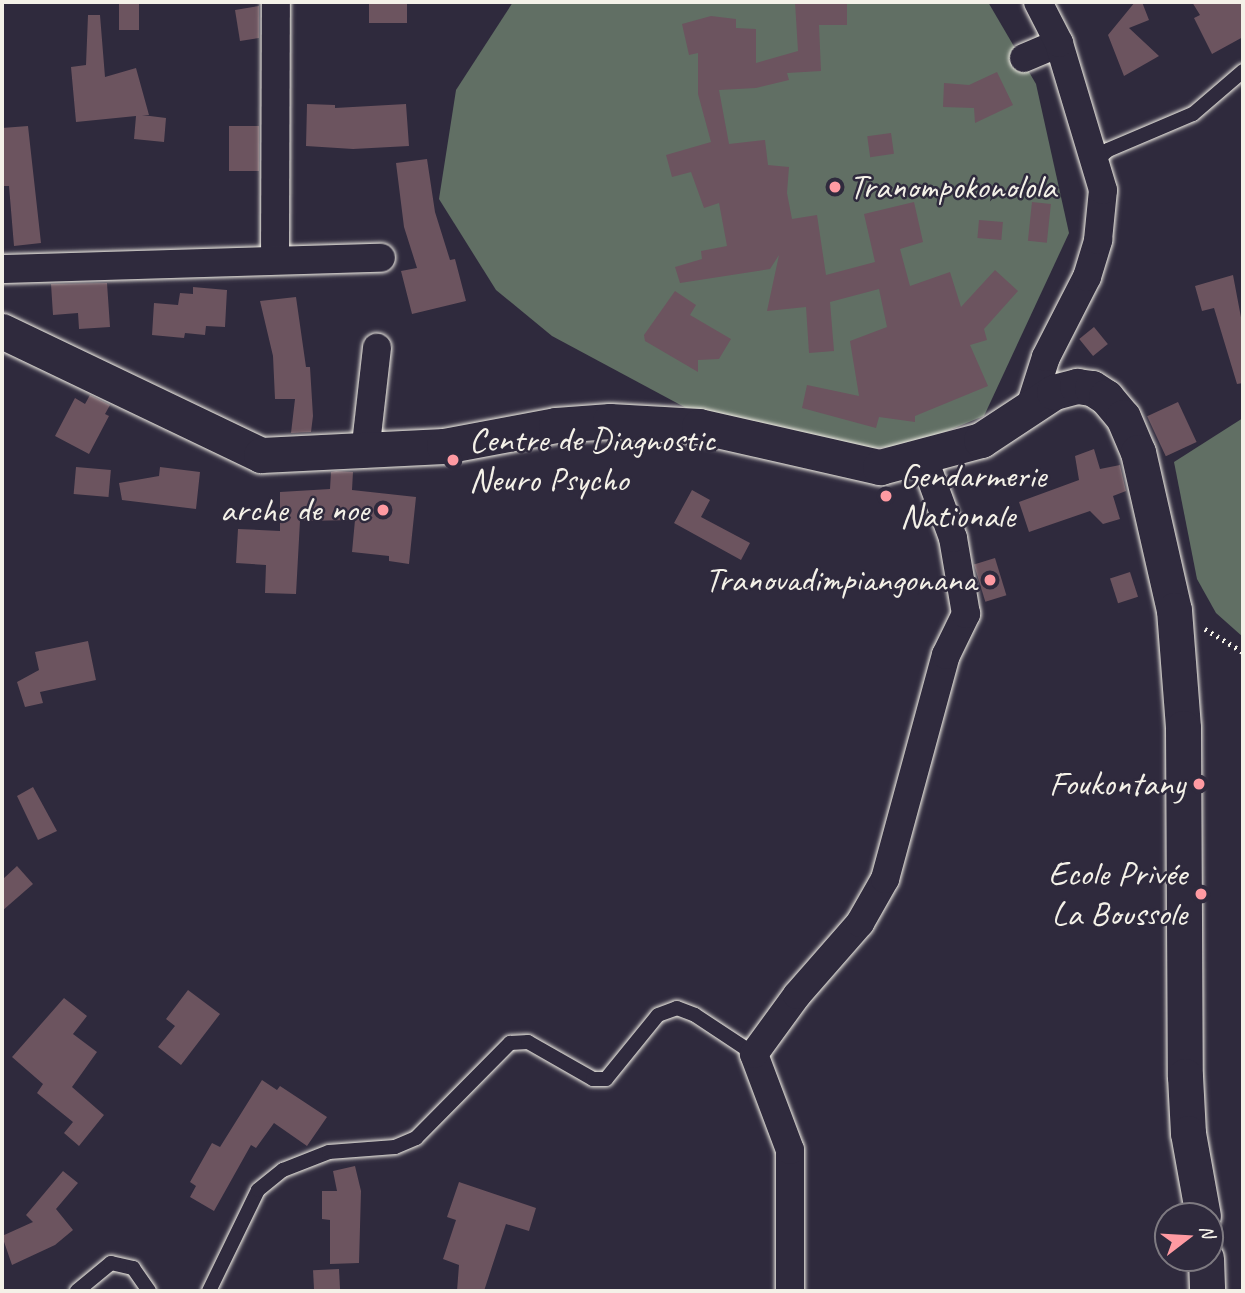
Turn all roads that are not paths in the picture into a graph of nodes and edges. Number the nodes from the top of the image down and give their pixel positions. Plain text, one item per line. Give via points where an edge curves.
1 (276, 2) edge
2 (1038, 2) edge
3 (1059, 43) junction
4 (1024, 58) dead end
5 (1243, 71) edge
6 (1098, 159) junction
7 (382, 258) dead end
8 (275, 259) junction
9 (2, 268) edge
10 (2, 331) edge
11 (377, 348) dead end
12 (1030, 407) junction
13 (365, 453) junction
14 (924, 459) junction
15 (754, 1054) junction
16 (1200, 1202) edge
17 (1206, 1272) edge
18 (77, 1291) edge
19 (149, 1291) edge
20 (209, 1291) edge
21 (790, 1291) edge
22 (1207, 1291) edge

1 - 8 street
2 - 3 street
3 - 4 street
3 - 6 street
5 - 6 lane via 1193,114 1108,150
6 - 12 street via 1103,190 1098,240 1087,277 1045,357
7 - 8 street
8 - 9 street
10 - 13 street via 261,455
11 - 13 street
12 - 14 street via 981,440
12 - 16 street via 1054,392 1076,386 1099,393 1123,417 1138,452 1174,610 1183,728 1185,1076 1188,1133
13 - 14 street via 610,421 699,426 855,465 880,467
14 - 15 street via 953,538 966,614 946,655 885,878 860,923 797,995
15 - 20 lane via 677,1008 658,1015 606,1079 593,1079 528,1042 510,1043 416,1138 395,1147 329,1152 284,1170 258,1190
15 - 21 street via 790,1150
17 - 22 street
18 - 19 lane via 111,1263 133,1268

